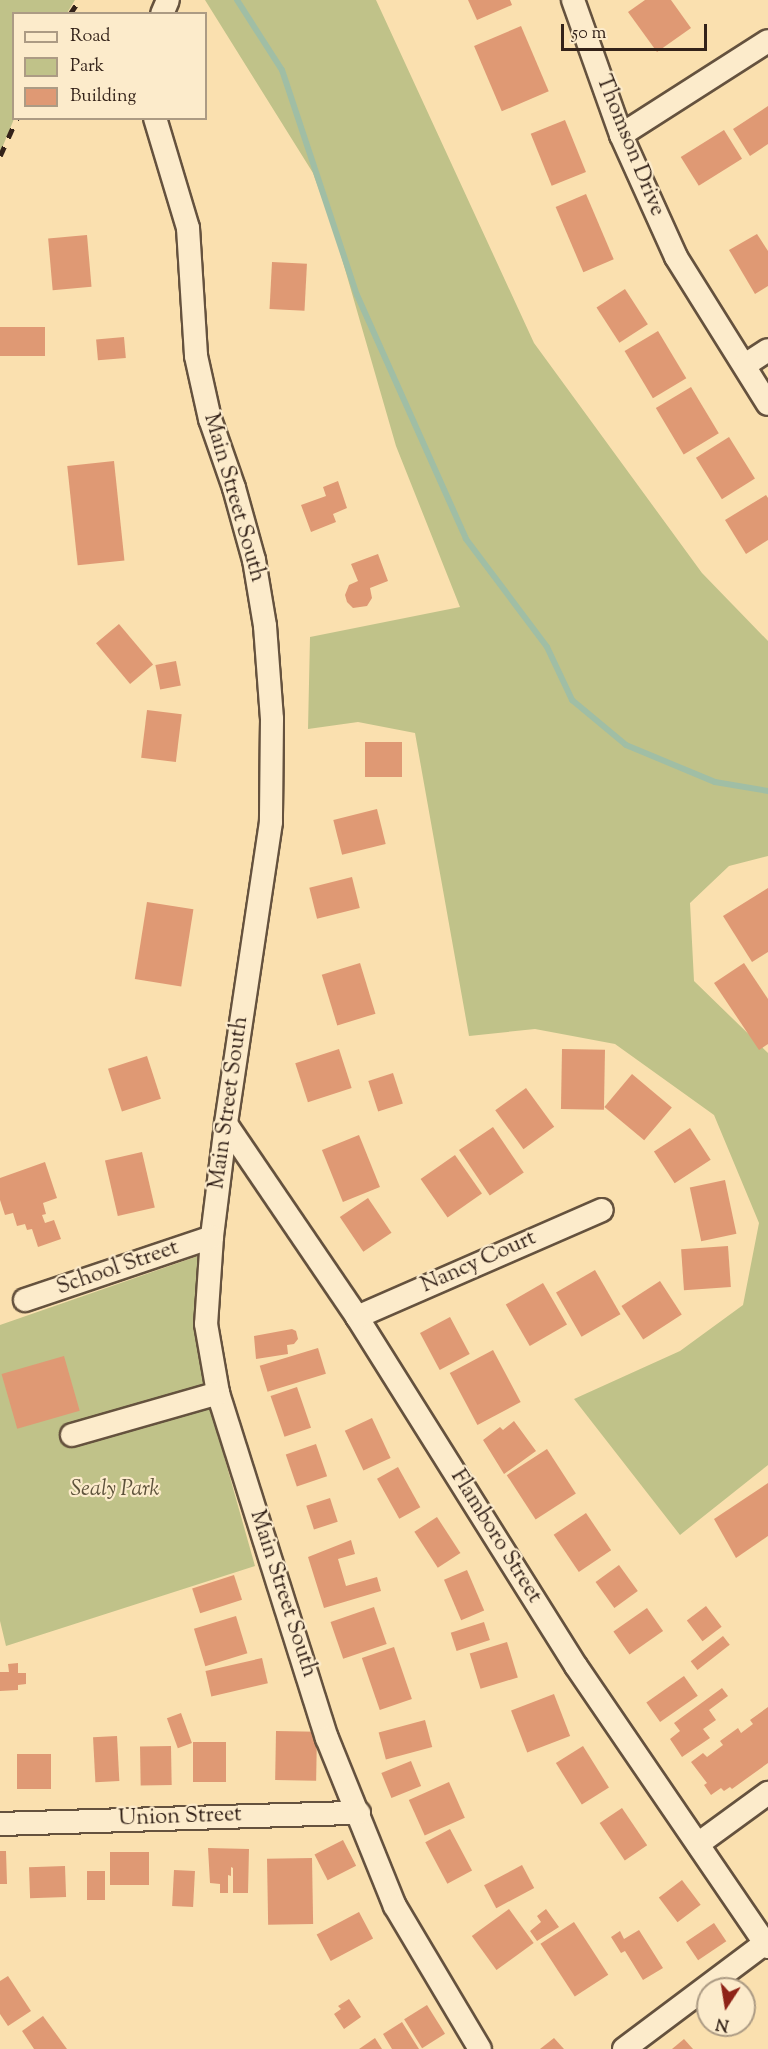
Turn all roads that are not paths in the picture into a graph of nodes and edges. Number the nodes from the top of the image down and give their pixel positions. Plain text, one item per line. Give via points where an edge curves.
1 (573, 0) edge
2 (768, 41) edge
3 (156, 120) edge
4 (621, 135) junction
5 (768, 350) edge
6 (745, 365) junction
7 (768, 404) edge
8 (226, 1124) junction
9 (602, 1210) dead end
10 (212, 1237) junction
11 (25, 1300) dead end
12 (357, 1317) junction
13 (218, 1393) junction
14 (72, 1435) dead end
15 (768, 1793) edge
16 (359, 1813) junction
17 (0, 1824) edge
18 (698, 1844) junction
19 (767, 1943) edge
20 (473, 2046) edge
21 (624, 2049) edge

1 - 4 street, Thomson Drive
2 - 4 street
3 - 8 street, Main Street South via 188,228 196,356 207,408 254,560 265,626 272,719 271,822
4 - 6 street, Thomson Drive via 676,257
5 - 6 street
6 - 7 street, Thomson Drive
8 - 10 street, Main Street South
8 - 12 street, Flamboro Street
9 - 12 street, Nancy Court
10 - 11 street, School Street
10 - 13 street, Main Street South via 206,1324
12 - 18 street, Flamboro Street via 576,1666
13 - 14 street
13 - 16 street, Main Street South via 327,1738
15 - 18 street
16 - 17 street, Union Street
16 - 20 street, Main Street South via 395,1906
18 - 19 street, Flamboro Street
19 - 21 street

